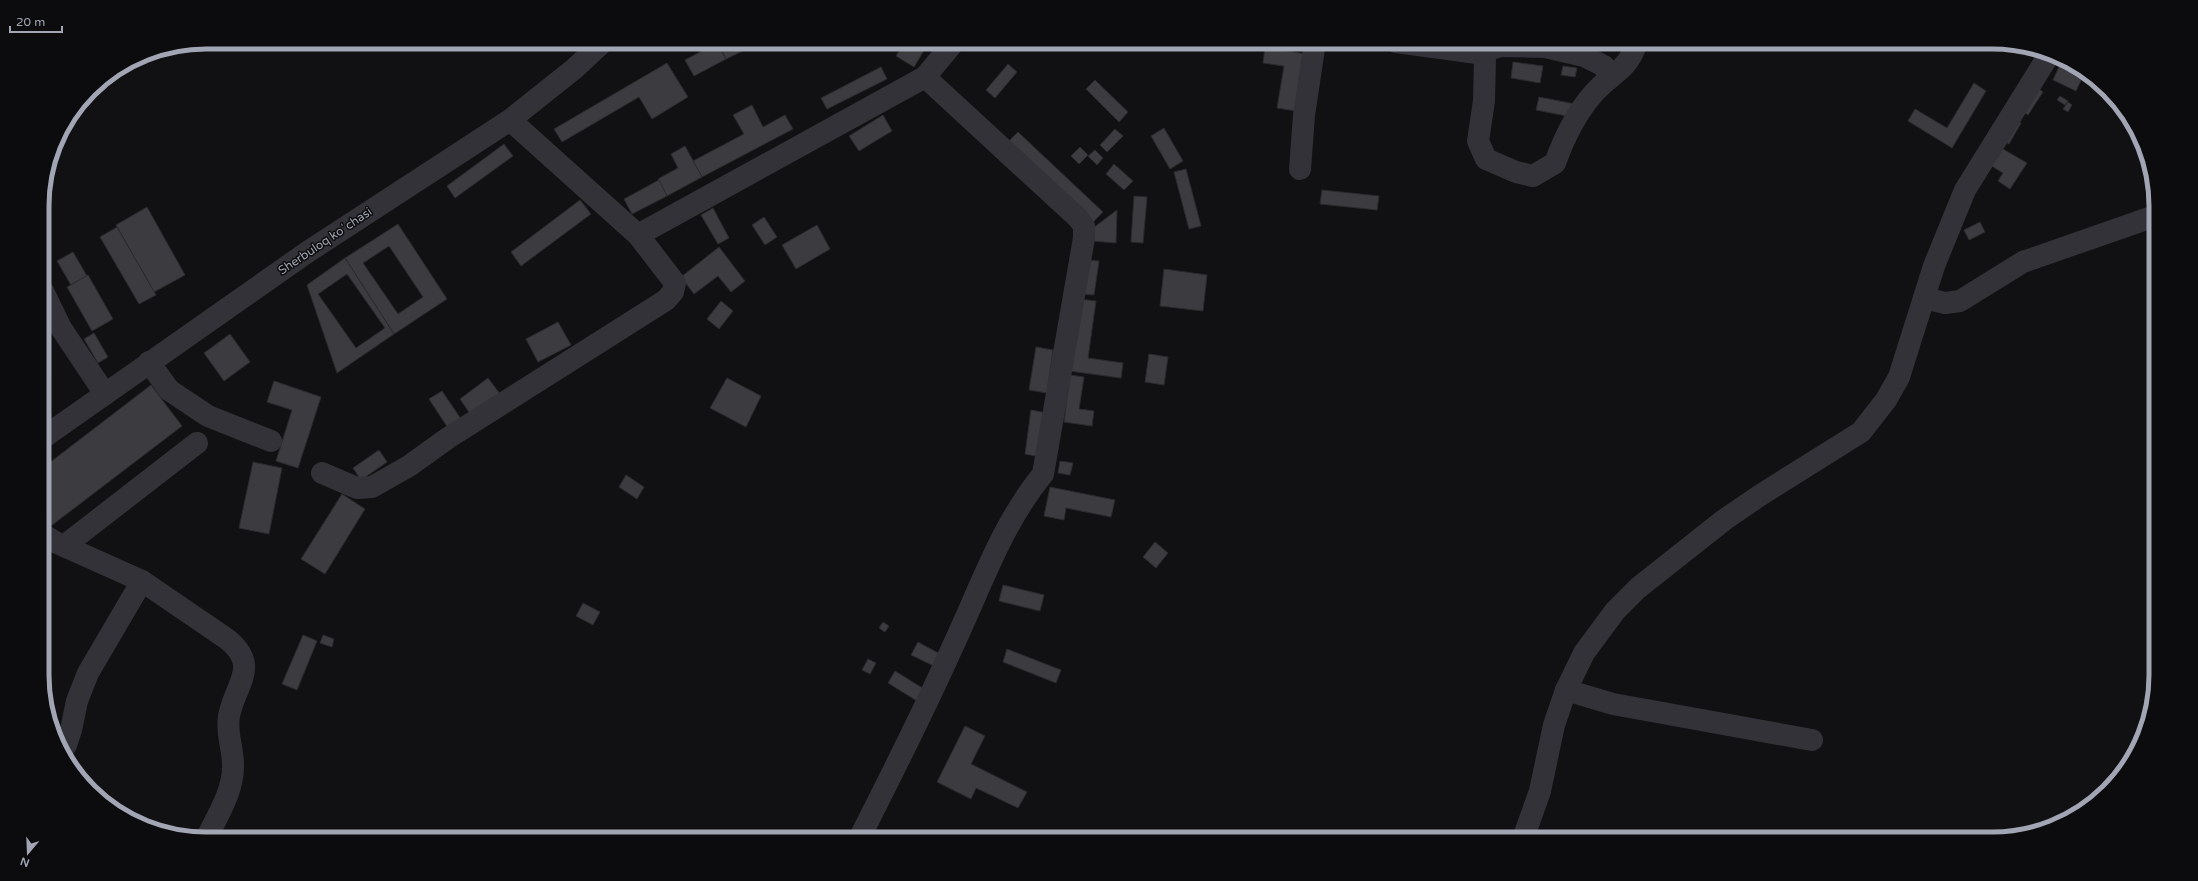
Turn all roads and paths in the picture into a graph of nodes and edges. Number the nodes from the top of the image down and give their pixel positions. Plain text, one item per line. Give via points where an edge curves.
1 (595, 49) edge
2 (948, 49) edge
3 (1314, 49) edge
4 (1448, 49) edge
5 (1491, 49) edge
6 (1554, 49) edge
7 (1634, 49) edge
8 (1477, 53) junction
9 (2047, 59) edge
10 (925, 77) junction
11 (1610, 78) junction
12 (510, 120) junction
13 (1300, 169) dead end
14 (2149, 218) edge
15 (638, 235) junction
16 (1924, 298) junction
17 (49, 303) edge
18 (149, 362) junction
19 (104, 394) junction
20 (49, 433) edge
21 (271, 441) dead end
22 (196, 443) dead end
23 (322, 472) dead end
24 (49, 538) edge
25 (64, 546) junction
26 (142, 581) junction
27 (1566, 690) junction
28 (1812, 740) dead end
29 (65, 746) edge
30 (209, 832) edge
31 (862, 832) edge
32 (1525, 832) edge

1 - 12 street, Sherbuloq koʻchasi
2 - 10 street
3 - 13 street via 1304,115
4 - 8 street
5 - 8 street
6 - 11 street via 1584,56 1604,66
7 - 11 street via 1625,66
8 - 11 street via 1485,58 1484,101 1478,141 1486,159 1516,172 1533,176 1556,163 1565,136 1594,93
9 - 16 street via 1966,190 1934,266
10 - 15 street
10 - 31 street via 1078,218 1084,226 1084,238 1043,474 1026,494 1001,540 952,649
12 - 15 street
12 - 18 street, Sherbuloq koʻchasi via 306,253
14 - 16 street via 2024,262 1960,301 1945,303
15 - 23 street via 675,283 673,292 666,300 448,438 409,466 372,487 357,488
16 - 27 street via 1899,377 1878,411 1861,432 1759,496 1638,588 1615,611 1584,653
17 - 19 street via 61,328
18 - 19 street, Sherbuloq koʻchasi
18 - 21 street via 169,390 208,416
19 - 20 street, Sherbuloq koʻchasi
22 - 25 street
24 - 25 street
25 - 26 street
26 - 29 street via 88,673 77,701
26 - 30 street via 227,639 242,654 244,673 229,714 228,726 233,764 232,780
27 - 28 street via 1613,704
27 - 32 street via 1554,725 1540,791

